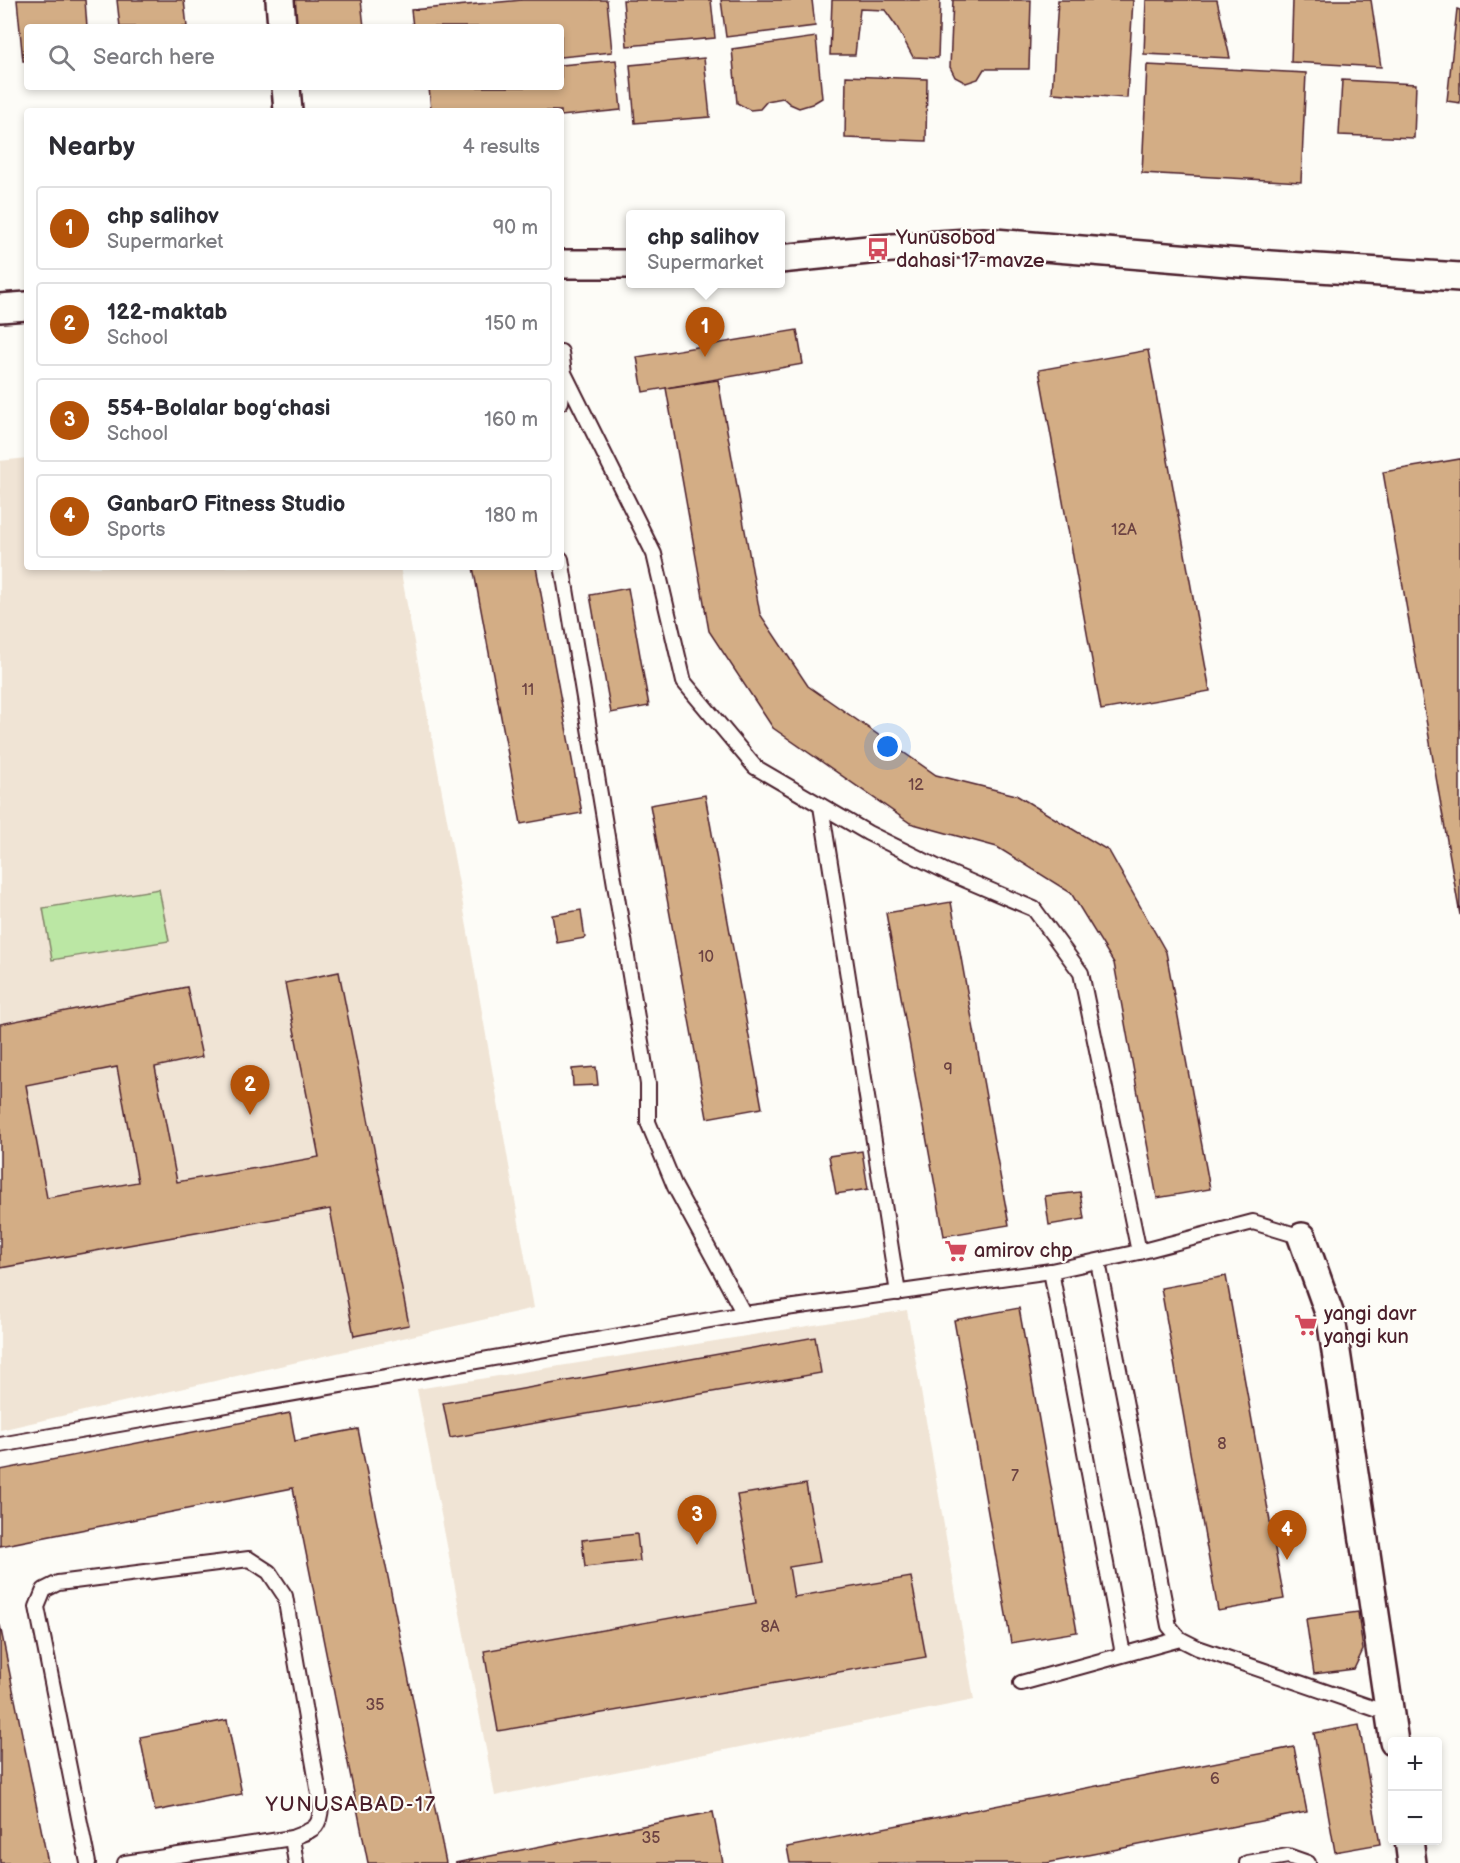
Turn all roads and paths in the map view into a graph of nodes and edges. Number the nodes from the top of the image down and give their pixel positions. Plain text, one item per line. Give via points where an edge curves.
1 (280, 0) edge
2 (282, 24) edge
3 (286, 90) edge
4 (288, 108) edge
5 (785, 258) edge
6 (564, 264) edge
7 (626, 264) edge
8 (1460, 277) edge
9 (24, 306) edge
10 (0, 308) edge
11 (564, 372) edge
12 (563, 570) edge
13 (821, 806) junction
14 (1302, 1237) joint
15 (1139, 1252) junction
16 (1098, 1262) junction
17 (1051, 1271) junction
18 (898, 1293) junction
19 (744, 1314) junction
20 (0, 1445) edge
21 (1180, 1639) junction
22 (1123, 1654) junction
23 (1021, 1683) dead end
24 (1390, 1714) junction
25 (1393, 1737) edge
26 (292, 1838) junction
27 (1410, 1845) edge
28 (88, 1863) edge
29 (125, 1863) edge
30 (296, 1863) edge
31 (1247, 1863) edge
32 (1308, 1863) edge
33 (1412, 1863) edge

1 - 2 street
3 - 4 street
5 - 8 street via 983,242
6 - 7 street
9 - 10 street
11 - 13 lane via 654,554 684,682 755,767
12 - 19 lane via 648,1084 648,1122 675,1187
13 - 15 lane via 947,872 1034,909 1081,973
13 - 18 lane
14 - 15 lane via 1253,1222
14 - 24 street via 1331,1318
15 - 16 lane
16 - 17 lane
16 - 21 lane via 1169,1626
17 - 18 lane
17 - 22 lane
18 - 19 lane
19 - 20 lane
21 - 22 lane
21 - 24 lane
22 - 23 lane
24 - 25 street
26 - 28 lane via 312,1830 320,1821 321,1806 285,1596 269,1572 249,1559 58,1583 44,1590 37,1607
26 - 29 lane
26 - 30 lane
27 - 33 street
31 - 32 lane via 1288,1856

